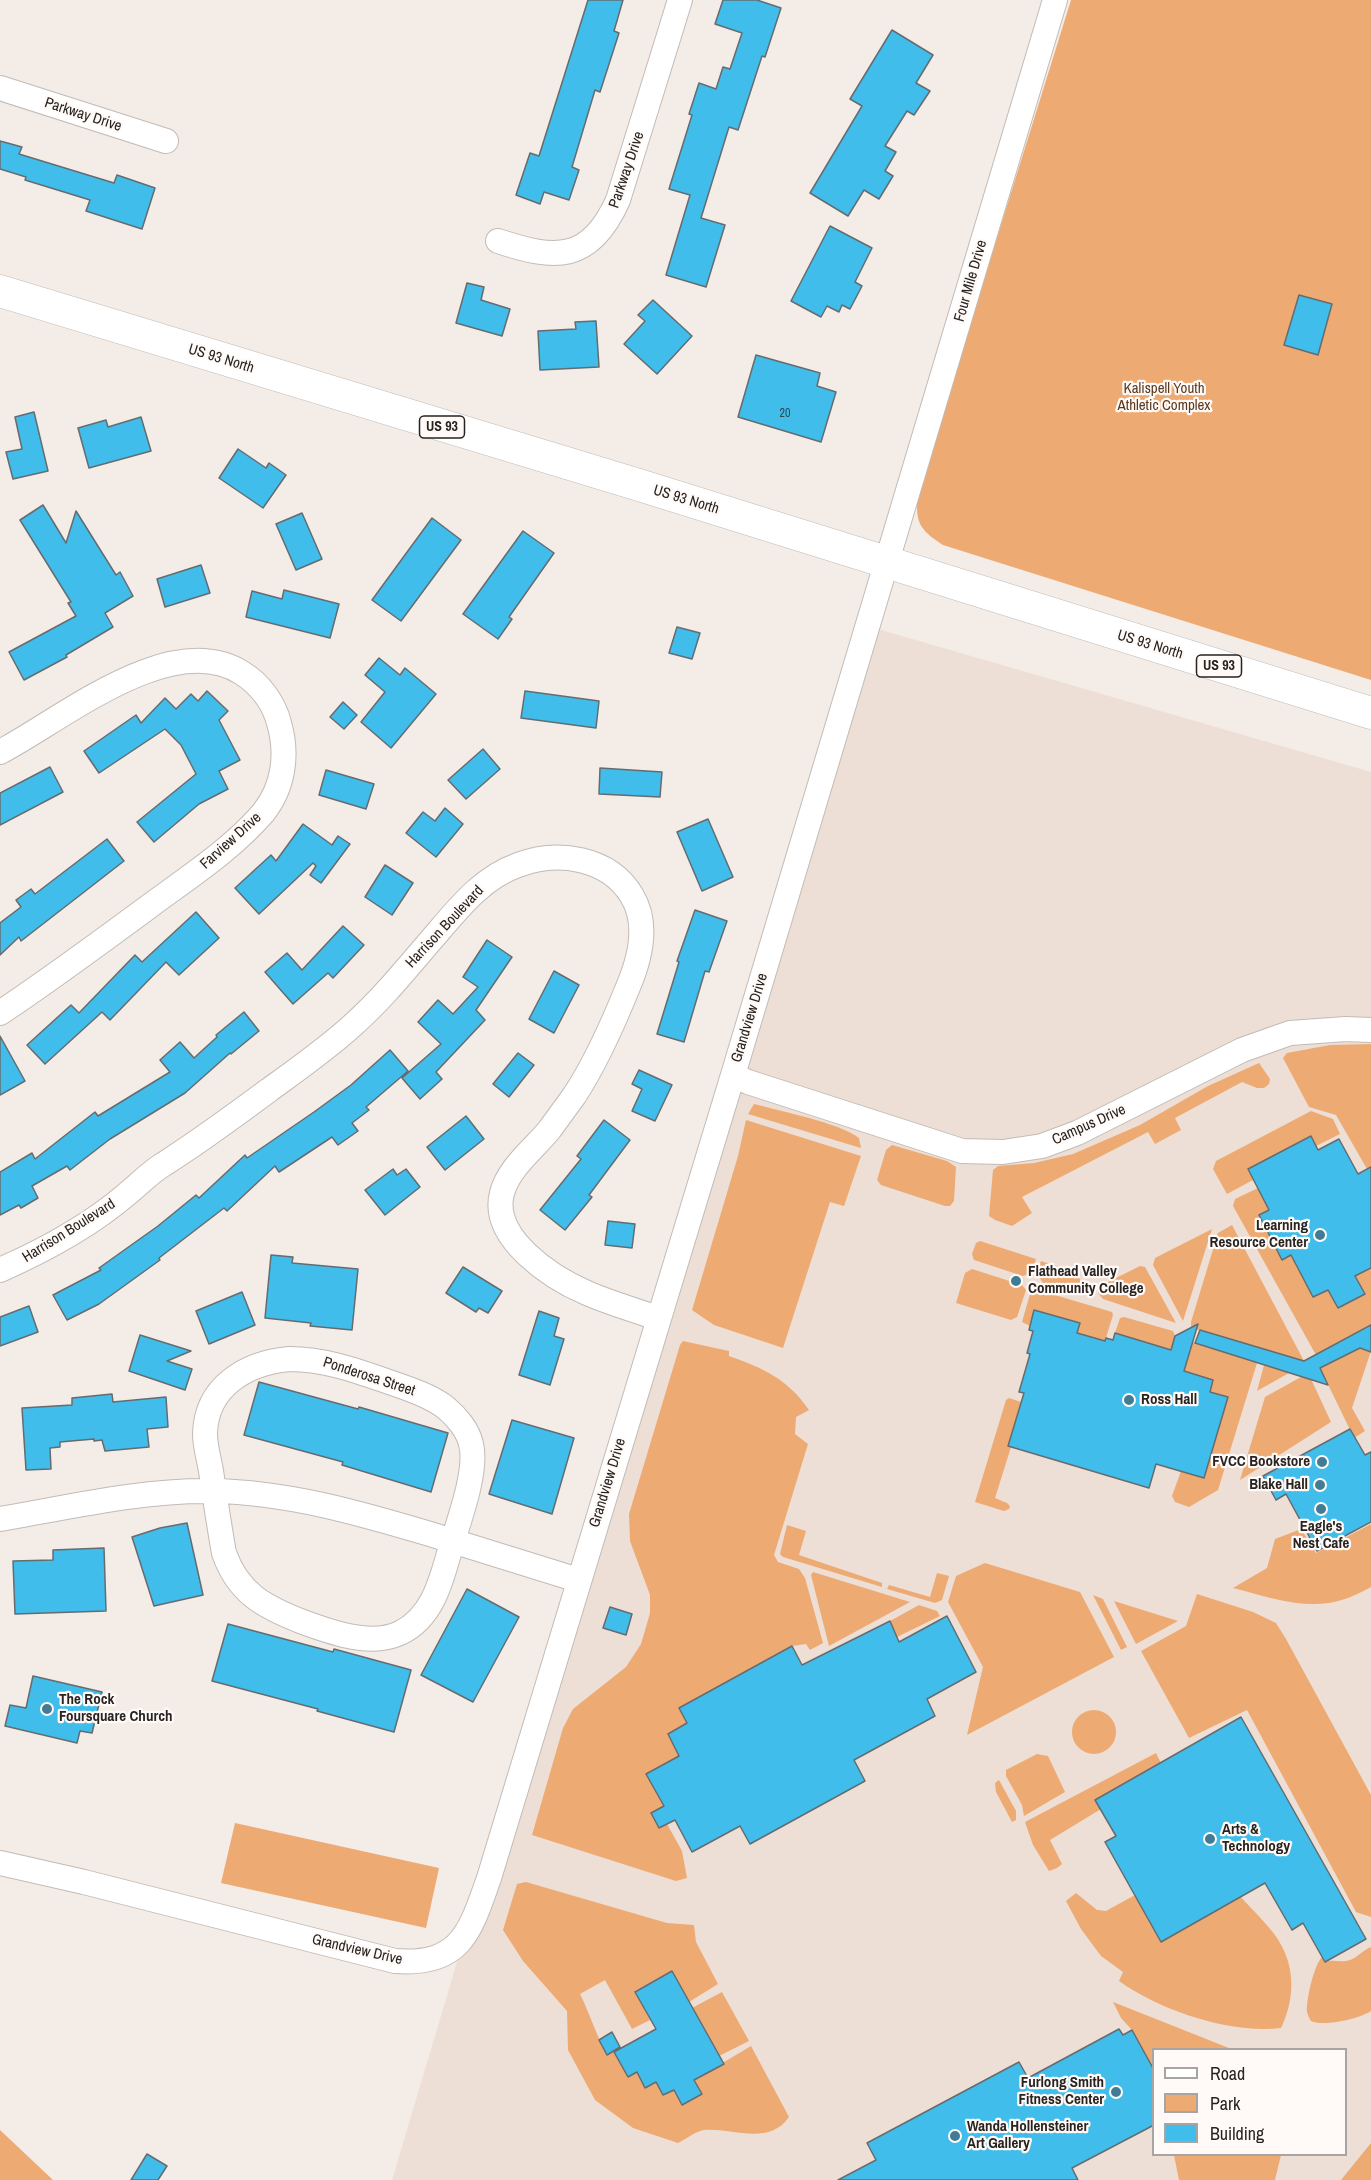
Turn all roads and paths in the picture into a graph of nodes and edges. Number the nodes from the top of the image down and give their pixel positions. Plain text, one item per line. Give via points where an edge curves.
1 (680, 0) edge
2 (1055, 0) edge
3 (0, 88) edge
4 (166, 141) dead end
5 (498, 241) dead end
6 (0, 291) edge
7 (885, 562) junction
8 (1371, 713) edge
9 (0, 752) edge
10 (0, 1013) edge
11 (1371, 1030) edge
12 (733, 1075) junction
13 (0, 1270) edge
14 (658, 1318) junction
15 (214, 1491) junction
16 (0, 1519) edge
17 (452, 1541) junction
18 (578, 1580) junction
19 (0, 1863) edge

1 - 5 street, Parkway Drive via 618,200 603,228 586,243 564,253 528,251
2 - 7 street, Four Mile Drive
3 - 4 street, Parkway Drive
6 - 7 main road, US 93 North / US 93
7 - 8 main road, US 93 North / US 93
7 - 12 street, Grandview Drive
9 - 10 street, Farview Drive via 122,681 162,666 205,660 236,669 261,689 278,719 284,750 280,782 273,797 238,838
11 - 12 street, Campus Drive via 1290,1033 1242,1050 1077,1133 1042,1146 1003,1152 962,1151
12 - 14 street, Grandview Drive
13 - 14 street, Harrison Boulevard via 87,1222 144,1177 319,1054 388,990 479,887 518,864 561,857 582,860 619,880 640,915 641,945 633,976 587,1074 549,1130 509,1177 500,1209 512,1239 553,1274 585,1293
14 - 18 street, Grandview Drive
15 - 16 street via 146,1494
15 - 17 street via 323,1504
15 - 17 street, Ponderosa Street via 224,1553 245,1589 283,1614 358,1637 386,1638 421,1618 436,1593
15 - 17 street, Ponderosa Street via 205,1434 209,1414 223,1388 260,1364 290,1359 321,1361 425,1396 446,1408 466,1430 472,1459
17 - 18 street
18 - 19 street, Grandview Drive via 474,1920 451,1951 434,1959 395,1961

